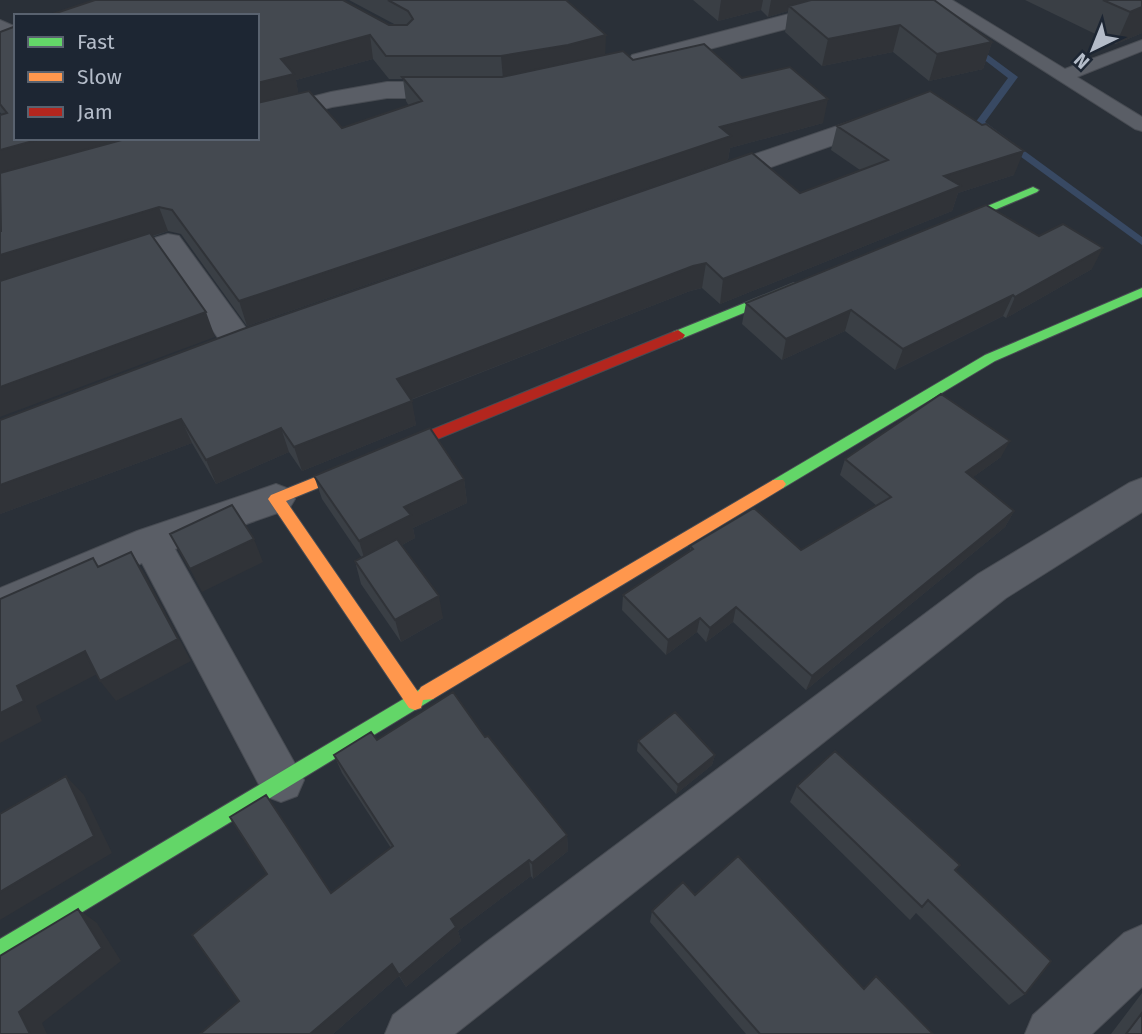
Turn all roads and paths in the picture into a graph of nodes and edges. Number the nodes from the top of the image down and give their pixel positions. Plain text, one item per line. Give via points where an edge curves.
1 (869, 0) edge
2 (941, 0) edge
3 (1142, 45) edge
4 (622, 65) edge
5 (1064, 76) junction
6 (477, 90) edge
7 (916, 107) edge
8 (259, 119) edge
9 (1142, 125) edge
10 (682, 189) edge
11 (1033, 190) dead end
12 (930, 232) edge
13 (78, 272) edge
14 (815, 279) edge
15 (1142, 292) edge
16 (240, 343) edge
17 (1142, 493) edge
18 (276, 499) junction
19 (151, 542) junction
20 (0, 606) edge
21 (415, 702) junction
22 (281, 780) junction
23 (0, 951) edge
24 (1142, 951) edge
25 (412, 1034) edge
26 (1052, 1034) edge

1 - 4 street
2 - 5 lane
3 - 5 lane
5 - 9 lane
6 - 8 street via 387,90
7 - 10 street
11 - 12 street
13 - 16 street via 168,243
14 - 18 street
15 - 21 street via 990,358
17 - 25 street via 992,586
18 - 19 street
18 - 21 street
19 - 20 street
19 - 22 street
21 - 22 street
22 - 23 street
24 - 26 street

